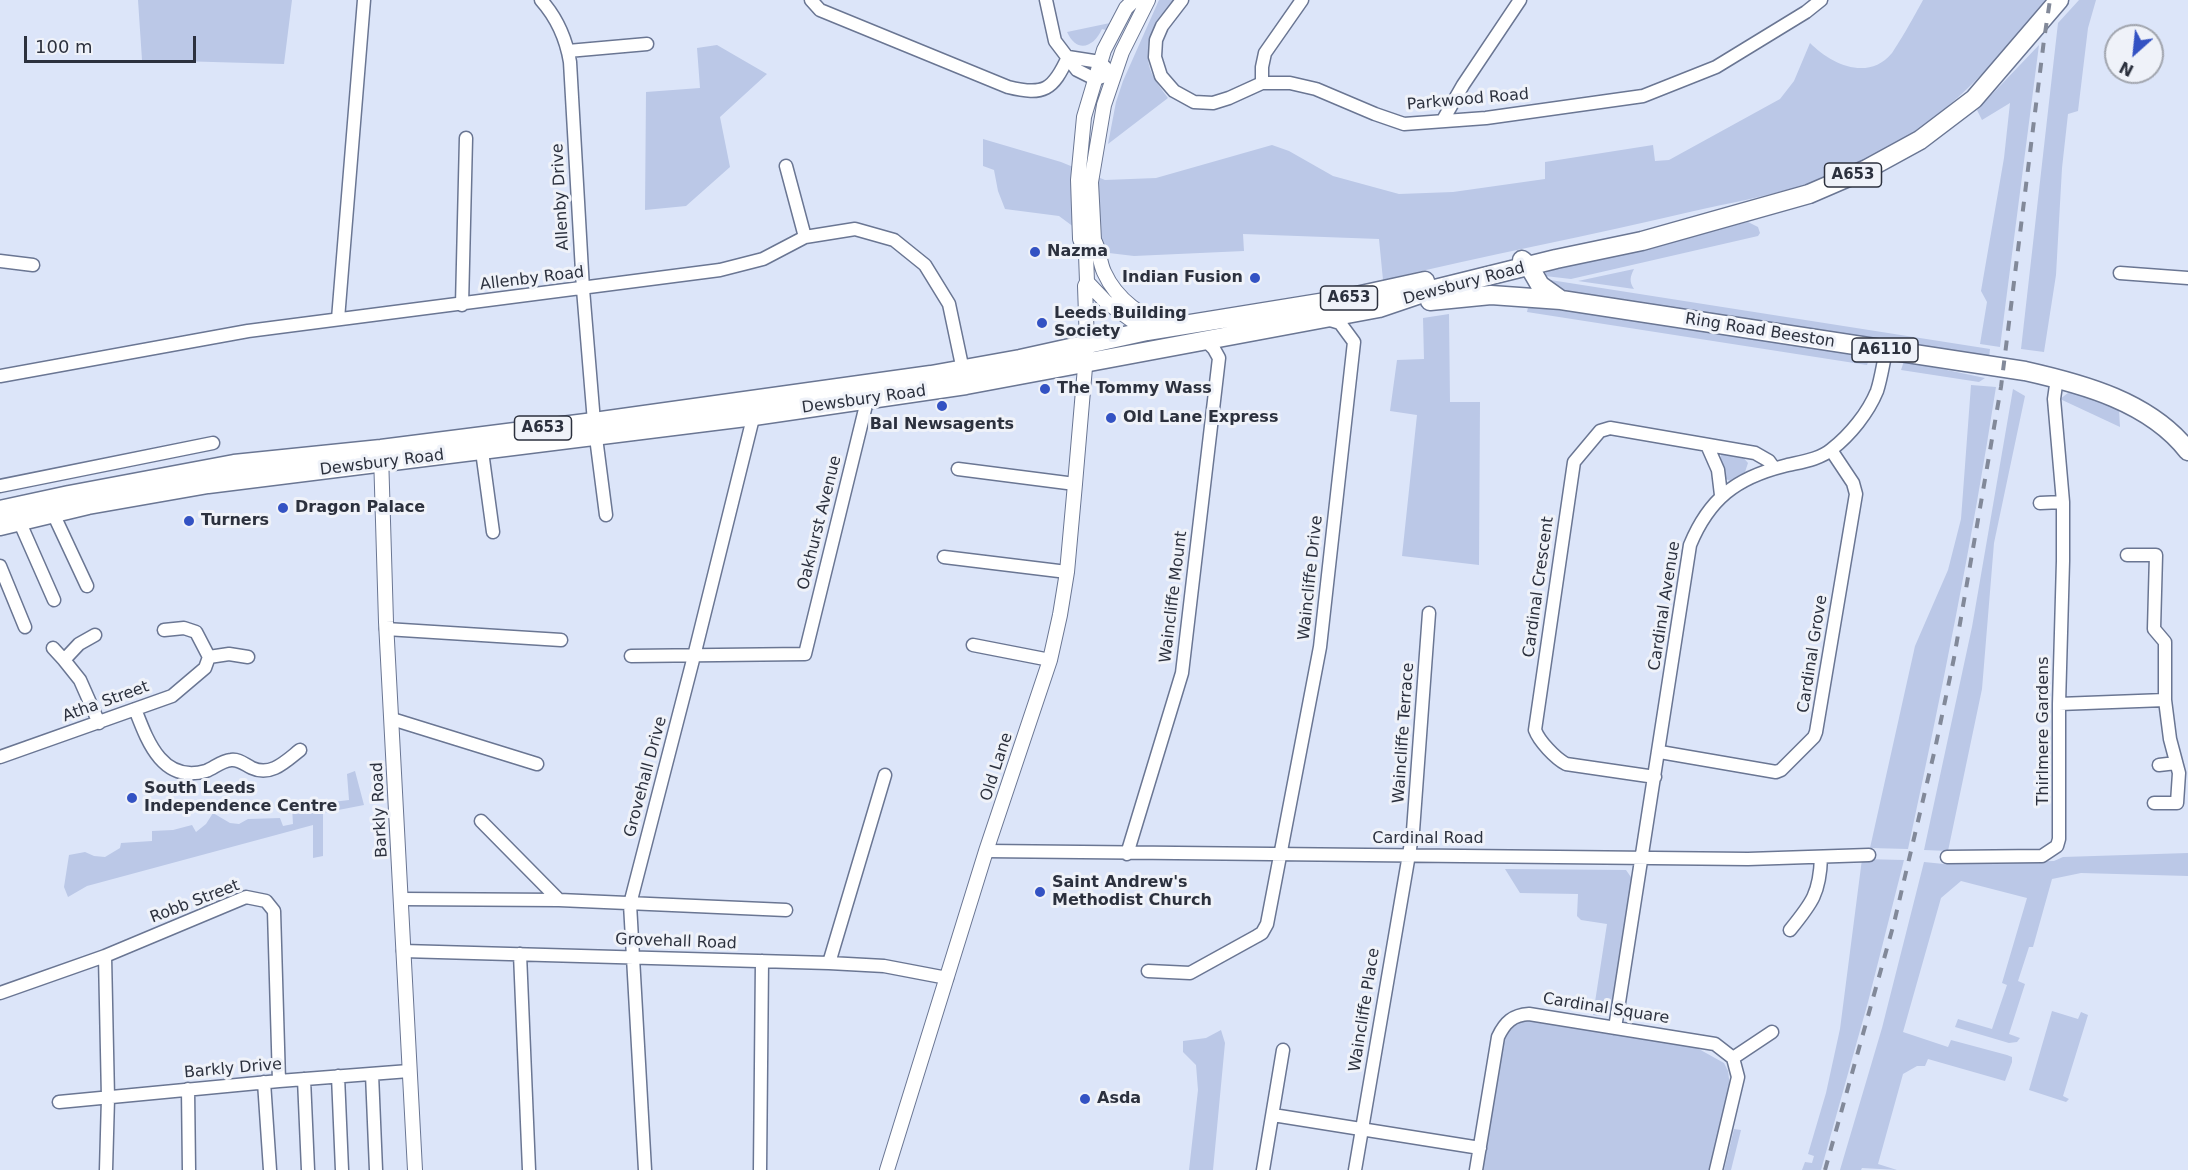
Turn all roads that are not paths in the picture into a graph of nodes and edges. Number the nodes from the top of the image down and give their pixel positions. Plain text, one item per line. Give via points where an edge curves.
1 (364, 0) edge
2 (541, 0) edge
3 (811, 0) edge
4 (1046, 0) edge
5 (1134, 0) edge
6 (1148, 0) edge
7 (1182, 0) edge
8 (1302, 0) edge
9 (1520, 0) edge
10 (1821, 0) edge
11 (2059, 0) edge
12 (647, 44) dead end
13 (568, 51) junction
14 (1068, 57) junction
15 (1100, 62) junction
16 (1113, 75) junction
17 (1095, 79) junction
18 (1262, 83) junction
19 (1443, 120) junction
20 (466, 138) dead end
21 (786, 166) dead end
22 (805, 237) junction
23 (1094, 240) junction
24 (1086, 254) junction
25 (0, 261) edge
26 (33, 265) dead end
27 (1520, 265) junction
28 (2120, 273) dead end
29 (2188, 278) edge
30 (1087, 282) junction
31 (583, 289) junction
32 (1523, 297) junction
33 (1561, 300) junction
34 (462, 305) junction
35 (1379, 308) junction
36 (1326, 318) junction
37 (338, 319) junction
38 (1177, 326) junction
39 (1147, 331) junction
40 (1206, 341) junction
41 (1087, 344) junction
42 (1173, 347) junction
43 (1886, 351) junction
44 (1085, 364) junction
45 (0, 376) edge
46 (965, 378) junction
47 (2057, 378) junction
48 (867, 400) junction
49 (755, 408) junction
50 (595, 429) junction
51 (213, 443) dead end
52 (481, 443) junction
53 (1707, 445) junction
54 (1831, 450) junction
55 (2188, 451) edge
56 (381, 456) junction
57 (1774, 468) junction
58 (958, 469) dead end
59 (1076, 484) junction
60 (0, 486) edge
61 (1721, 495) junction
62 (2063, 502) junction
63 (2040, 503) dead end
64 (50, 507) junction
65 (11, 513) edge
66 (606, 515) dead end
67 (0, 526) edge
68 (493, 532) dead end
69 (2127, 555) dead end
70 (945, 557) dead end
71 (0, 566) edge
72 (1067, 572) junction
73 (87, 586) dead end
74 (54, 600) dead end
75 (1429, 613) dead end
76 (25, 627) dead end
77 (386, 629) junction
78 (164, 630) dead end
79 (95, 635) dead end
80 (561, 640) dead end
81 (973, 645) dead end
82 (52, 648) dead end
83 (631, 656) dead end
84 (694, 656) junction
85 (209, 657) junction
86 (248, 657) dead end
87 (64, 660) junction
88 (1050, 660) junction
89 (2165, 700) junction
90 (2059, 704) junction
91 (135, 709) junction
92 (392, 719) junction
93 (99, 723) junction
94 (300, 750) dead end
95 (1660, 752) junction
96 (0, 757) edge
97 (2176, 763) junction
98 (282, 764) junction
99 (537, 764) dead end
100 (2159, 765) dead end
101 (291, 775) dead end
102 (885, 776) dead end
103 (1655, 777) junction
104 (2154, 803) dead end
105 (481, 821) dead end
106 (986, 851) junction
107 (1128, 854) junction
108 (1280, 854) junction
109 (1869, 855) dead end
110 (1410, 856) junction
111 (1821, 857) junction
112 (1947, 857) dead end
113 (1642, 858) junction
114 (400, 899) junction
115 (559, 900) junction
116 (630, 904) junction
117 (786, 910) dead end
118 (1790, 930) dead end
119 (403, 951) junction
120 (520, 954) junction
121 (105, 956) junction
122 (632, 958) junction
123 (762, 961) junction
124 (829, 963) junction
125 (1148, 971) dead end
126 (947, 978) junction
127 (0, 993) edge
128 (1615, 1028) junction
129 (1772, 1032) dead end
130 (1283, 1050) dead end
131 (1733, 1058) junction
132 (410, 1071) junction
133 (372, 1074) junction
134 (338, 1076) junction
135 (304, 1079) junction
136 (279, 1081) junction
137 (264, 1082) junction
138 (188, 1089) junction
139 (108, 1098) junction
140 (59, 1101) dead end
141 (1273, 1115) junction
142 (1362, 1130) junction
143 (1480, 1148) junction
144 (106, 1170) edge
145 (189, 1170) edge
146 (270, 1170) edge
147 (308, 1170) edge
148 (342, 1170) edge
149 (376, 1170) edge
150 (415, 1170) edge
151 (529, 1170) edge
152 (645, 1170) edge
153 (760, 1170) edge
154 (887, 1170) edge
155 (1263, 1170) edge
156 (1355, 1170) edge
157 (1476, 1170) edge
158 (1716, 1170) edge

1 - 37 street
2 - 13 street, Allenby Drive via 556,19
3 - 14 street via 820,10 1008,87 1044,89 1058,79
4 - 14 street via 1055,41
5 - 15 street, Old Lane via 1117,24
6 - 16 street
7 - 18 street, Parkwood Road via 1156,40 1155,57 1161,76 1173,90 1194,102 1213,103
8 - 18 street via 1265,53
9 - 19 street
10 - 19 street, Parkwood Road via 1716,67 1643,96 1486,118
11 - 27 main road, Dewsbury Road / A653 via 1974,99 1920,140 1867,169 1809,194 1717,219 1534,252
12 - 13 street
13 - 31 street, Allenby Drive
14 - 15 street
14 - 17 street via 1077,70
15 - 16 street
15 - 17 street, Old Lane
16 - 17 street
16 - 23 street via 1091,182
17 - 24 street, Old Lane via 1084,117 1078,180 1080,239
18 - 19 street, Parkwood Road via 1290,83 1316,89 1404,124
20 - 34 street
21 - 22 street
22 - 31 street, Allenby Road via 763,259 720,270
22 - 46 street, Allenby Road via 855,229 894,240 925,265 949,304
23 - 24 street
23 - 38 street via 1106,277 1122,299 1153,320
24 - 30 street, Old Lane
25 - 26 street
27 - 32 main road via 1518,292
27 - 33 main road, Ring Road Beeston / A6110
27 - 35 main road, Dewsbury Road
27 - 38 main road, Dewsbury Road / A653
28 - 29 street
30 - 39 street via 1106,302
30 - 41 street, Old Lane
31 - 34 street, Allenby Road
31 - 50 street, Allenby Drive
32 - 33 main road, Ring Road Beeston / A6110
32 - 35 main road, Ring Road Beeston / A6110 via 1462,296
33 - 43 main road, Ring Road Beeston / A6110
34 - 37 street, Allenby Road
35 - 36 main road, Dewsbury Road / A653
36 - 40 main road, Dewsbury Road / A653
36 - 108 street, Waincliffe Drive via 1340,323 1354,342 1320,646
37 - 45 street, Allenby Road via 248,331
38 - 39 main road, Dewsbury Road / A653
39 - 41 main road, Dewsbury Road / A653
39 - 42 main road
40 - 42 main road, Dewsbury Road / A653
40 - 107 street, Waincliffe Mount via 1219,358 1182,673
41 - 44 street, Old Lane
41 - 46 main road, Dewsbury Road / A653
42 - 44 main road, Dewsbury Road / A653
43 - 47 main road, Ring Road Beeston / A6110
43 - 54 street, Cardinal Avenue via 1876,392 1857,425
44 - 46 main road, Dewsbury Road / A653
44 - 59 street, Old Lane
46 - 48 main road, Dewsbury Road / A653
46 - 49 main road, Dewsbury Road / A653
47 - 55 main road, Ring Road Beeston / A6110 via 2110,395 2146,415 2178,438
47 - 62 street, Thirlmere Gardens via 2054,399
48 - 49 main road, Dewsbury Road / A653
48 - 84 street, Oakhurst Avenue via 806,654
49 - 50 main road, Dewsbury Road / A653
49 - 84 street, Grovehall Drive
50 - 52 main road, Dewsbury Road / A653
50 - 66 street, Allenby Drive
51 - 60 street
52 - 56 main road, Dewsbury Road / A653
52 - 68 street
53 - 57 street, Cardinal Crescent via 1755,453
53 - 61 street via 1718,470
53 - 103 street, Cardinal Crescent via 1610,428 1600,431 1574,462 1535,730 1566,764
54 - 57 street, Cardinal Avenue
54 - 95 street, Cardinal Grove via 1856,494 1814,737 1776,772
56 - 64 main road, Dewsbury Road / A653 via 88,505
56 - 77 street, Barkly Road
57 - 61 street, Cardinal Avenue
58 - 59 street
59 - 72 street, Old Lane
61 - 95 street, Cardinal Avenue via 1705,513 1690,545
62 - 63 street
62 - 90 street, Thirlmere Gardens
64 - 65 main road, Dewsbury Road / A653
64 - 73 street
65 - 67 main road, Dewsbury Road / A653
65 - 74 street
69 - 89 street via 2156,555 2154,629 2165,642
70 - 72 street
71 - 76 street
72 - 88 street, Old Lane
75 - 110 street, Waincliffe Terrace
77 - 80 street
77 - 92 street, Barkly Road
78 - 85 street via 184,628 196,632
79 - 87 street via 79,644
81 - 88 street
82 - 87 street
83 - 84 street
84 - 116 street, Grovehall Drive
85 - 86 street
85 - 91 street, Atha Street via 205,668 172,696
87 - 93 street via 81,680
88 - 106 street, Old Lane
89 - 90 street
89 - 97 street
90 - 112 street, Thirlmere Gardens via 2056,846 2042,856
91 - 93 street, Atha Street
91 - 98 street via 157,757 179,771 206,771 233,760 262,771
92 - 99 street
92 - 114 street, Barkly Road
93 - 96 street, Atha Street
94 - 98 street
95 - 103 street, Cardinal Avenue
97 - 100 street
97 - 104 street via 2177,803
98 - 101 street
102 - 124 street
103 - 113 street, Cardinal Avenue
105 - 115 street
106 - 107 street, Cardinal Road
106 - 126 street, Old Lane
107 - 108 street, Cardinal Road
108 - 110 street, Cardinal Road
108 - 125 street, Waincliffe Drive via 1262,933 1190,973
109 - 111 street, Cardinal Road
110 - 113 street, Cardinal Road
110 - 142 street, Waincliffe Place
111 - 113 street, Cardinal Road
111 - 118 street via 1814,898
113 - 128 street, Cardinal Avenue
114 - 115 street
114 - 119 street, Barkly Road
115 - 116 street
116 - 117 street
116 - 122 street, Grovehall Drive
119 - 120 street, Grovehall Road
119 - 132 street, Barkly Road
120 - 122 street, Grovehall Road
120 - 151 street
121 - 127 street, Robb Street
121 - 136 street, Robb Street via 246,897 266,901 274,911
121 - 139 street
122 - 123 street, Grovehall Road
122 - 152 street, Grovehall Drive
123 - 124 street, Grovehall Road
123 - 153 street
124 - 126 street, Grovehall Road via 884,966
126 - 154 street, Old Lane
128 - 131 street, Cardinal Square via 1715,1044
128 - 143 street, Cardinal Square via 1529,1014 1509,1020 1498,1037
129 - 131 street
130 - 141 street
131 - 158 street via 1738,1077
132 - 133 street, Barkly Drive
132 - 150 street, Barkly Road
133 - 134 street, Barkly Drive
133 - 149 street
134 - 135 street, Barkly Drive
134 - 148 street
135 - 136 street, Barkly Drive
135 - 147 street
136 - 137 street, Barkly Drive
137 - 138 street, Barkly Drive
137 - 146 street
138 - 139 street, Barkly Drive
138 - 145 street
139 - 140 street, Barkly Drive
139 - 144 street
141 - 142 street
141 - 155 street
142 - 143 street
142 - 156 street, Waincliffe Place
143 - 157 street, Cardinal Square

